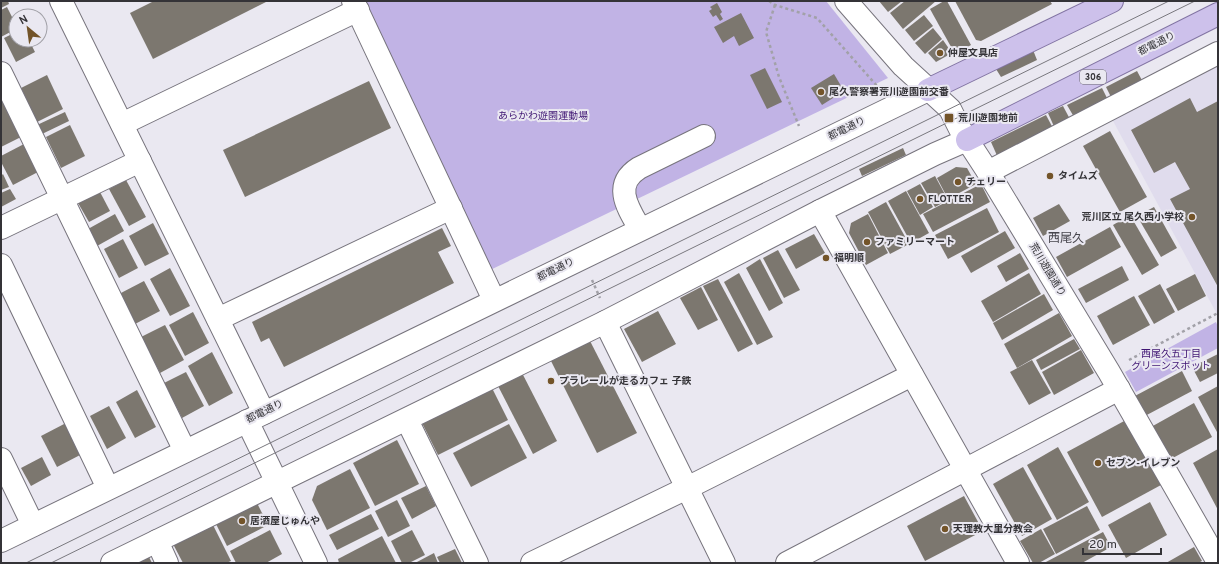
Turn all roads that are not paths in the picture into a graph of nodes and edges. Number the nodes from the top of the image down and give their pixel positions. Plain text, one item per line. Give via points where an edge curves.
1 (61, 1) edge
2 (846, 1) edge
3 (1112, 1) edge
4 (356, 6) edge
5 (1218, 14) edge
6 (1218, 53) edge
7 (1, 73) edge
8 (928, 90) junction
9 (122, 124) junction
10 (704, 136) dead end
11 (967, 140) junction
12 (140, 161) junction
13 (988, 172) junction
14 (61, 199) junction
15 (451, 208) junction
16 (820, 211) junction
17 (1, 228) edge
18 (640, 229) junction
19 (1, 265) edge
20 (494, 300) junction
21 (218, 319) junction
22 (608, 320) junction
23 (912, 375) junction
24 (1118, 389) junction
25 (255, 417) junction
26 (407, 420) junction
27 (185, 451) junction
28 (1, 459) edge
29 (966, 470) junction
30 (277, 483) junction
31 (108, 488) junction
32 (687, 488) junction
33 (33, 525) junction
34 (1, 541) edge
35 (157, 541) junction
36 (1218, 562) edge
37 (112, 563) edge
38 (167, 563) edge
39 (316, 563) edge
40 (477, 563) edge
41 (532, 563) edge
42 (724, 563) edge
43 (787, 563) edge
44 (1018, 563) edge

1 - 9 street
2 - 8 street, 荒川遊園通り via 903,66
3 - 8 main road, 都電通り
4 - 9 street
4 - 15 street
5 - 11 main road, 都電通り / 306
6 - 13 street
7 - 14 street
8 - 11 street, 荒川遊園通り via 950,109
8 - 18 street, 都電通り
9 - 12 street
10 - 18 street via 639,168 624,182 629,210
11 - 13 street, 荒川遊園通り
11 - 16 street
12 - 14 street
12 - 21 street
13 - 24 street, 荒川遊園通り
14 - 17 street
14 - 27 street
15 - 20 street
15 - 21 street
16 - 22 street
16 - 23 street
18 - 20 street, 都電通り
19 - 31 street
20 - 25 street, 都電通り
21 - 25 street
22 - 26 street
22 - 32 street
23 - 29 street
23 - 32 street
24 - 29 street
24 - 36 street, 荒川遊園通り
25 - 27 street, 都電通り
25 - 30 street
26 - 30 street
26 - 40 street
27 - 31 street, 都電通り
28 - 33 street
29 - 43 street
29 - 44 street
30 - 35 street
30 - 39 street
31 - 33 street, 都電通り
32 - 41 street
32 - 42 street
33 - 34 street, 都電通り
35 - 37 street
35 - 38 street

